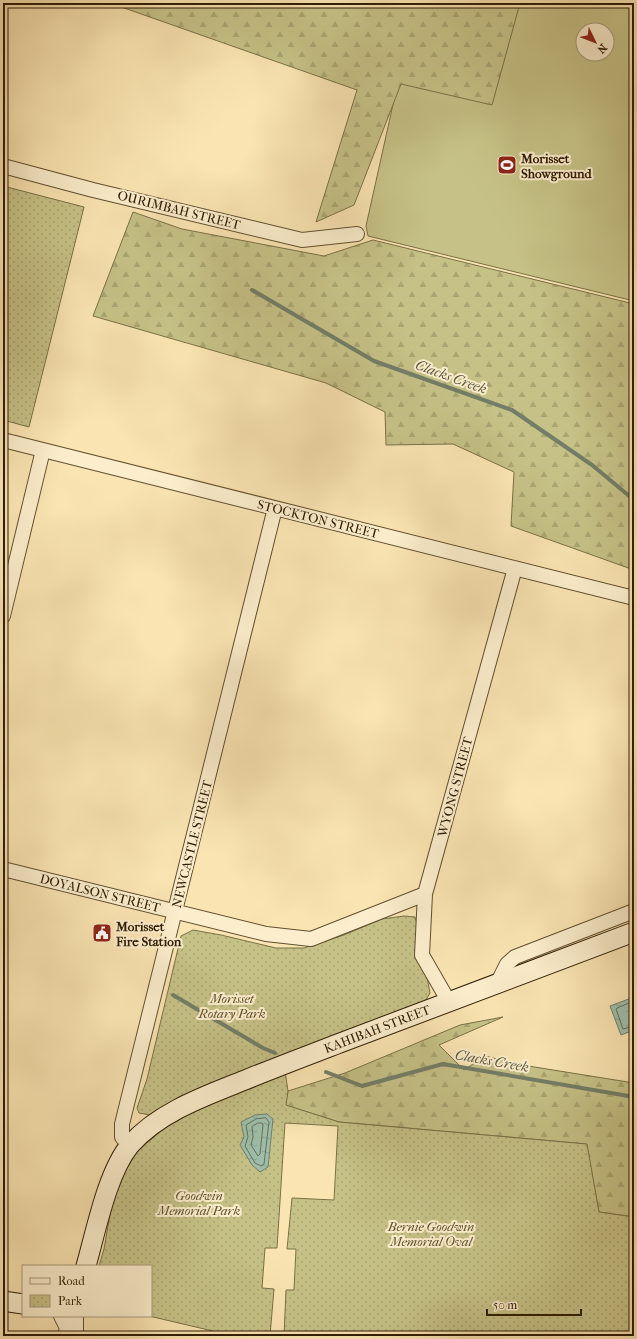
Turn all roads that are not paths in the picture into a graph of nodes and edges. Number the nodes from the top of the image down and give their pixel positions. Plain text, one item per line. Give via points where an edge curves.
1 (3, 166) edge
2 (357, 234) dead end
3 (3, 440) edge
4 (43, 450) junction
5 (275, 508) junction
6 (515, 568) junction
7 (634, 598) edge
8 (3, 616) edge
9 (3, 869) edge
10 (425, 894) junction
11 (175, 911) junction
12 (634, 911) edge
13 (634, 932) edge
14 (497, 984) junction
15 (449, 1002) junction
16 (130, 1146) junction
17 (86, 1265) edge
18 (3, 1301) edge
19 (22, 1304) edge
20 (62, 1317) edge
21 (76, 1317) edge
22 (65, 1336) edge
23 (76, 1336) edge

1 - 2 street, OURIMBAH STREET via 302,240
3 - 4 street, STOCKTON STREET
4 - 5 street, STOCKTON STREET
4 - 8 street
5 - 6 street, STOCKTON STREET
5 - 11 street, NEWCASTLE STREET
6 - 7 street, STOCKTON STREET
6 - 10 street, WYONG STREET
9 - 11 street, DOYALSON STREET
10 - 11 street, DOYALSON STREET via 311,939 266,934
10 - 15 street, WYONG STREET via 422,956
11 - 16 street, NEWCASTLE STREET via 122,1124 122,1137
12 - 14 street via 515,957 506,964
13 - 14 street, KAHIBAH STREET
14 - 15 street, KAHIBAH STREET
15 - 16 street, KAHIBAH STREET via 194,1100 157,1122
16 - 17 street via 109,1187
18 - 19 street
20 - 22 street via 67,1328
21 - 23 street

